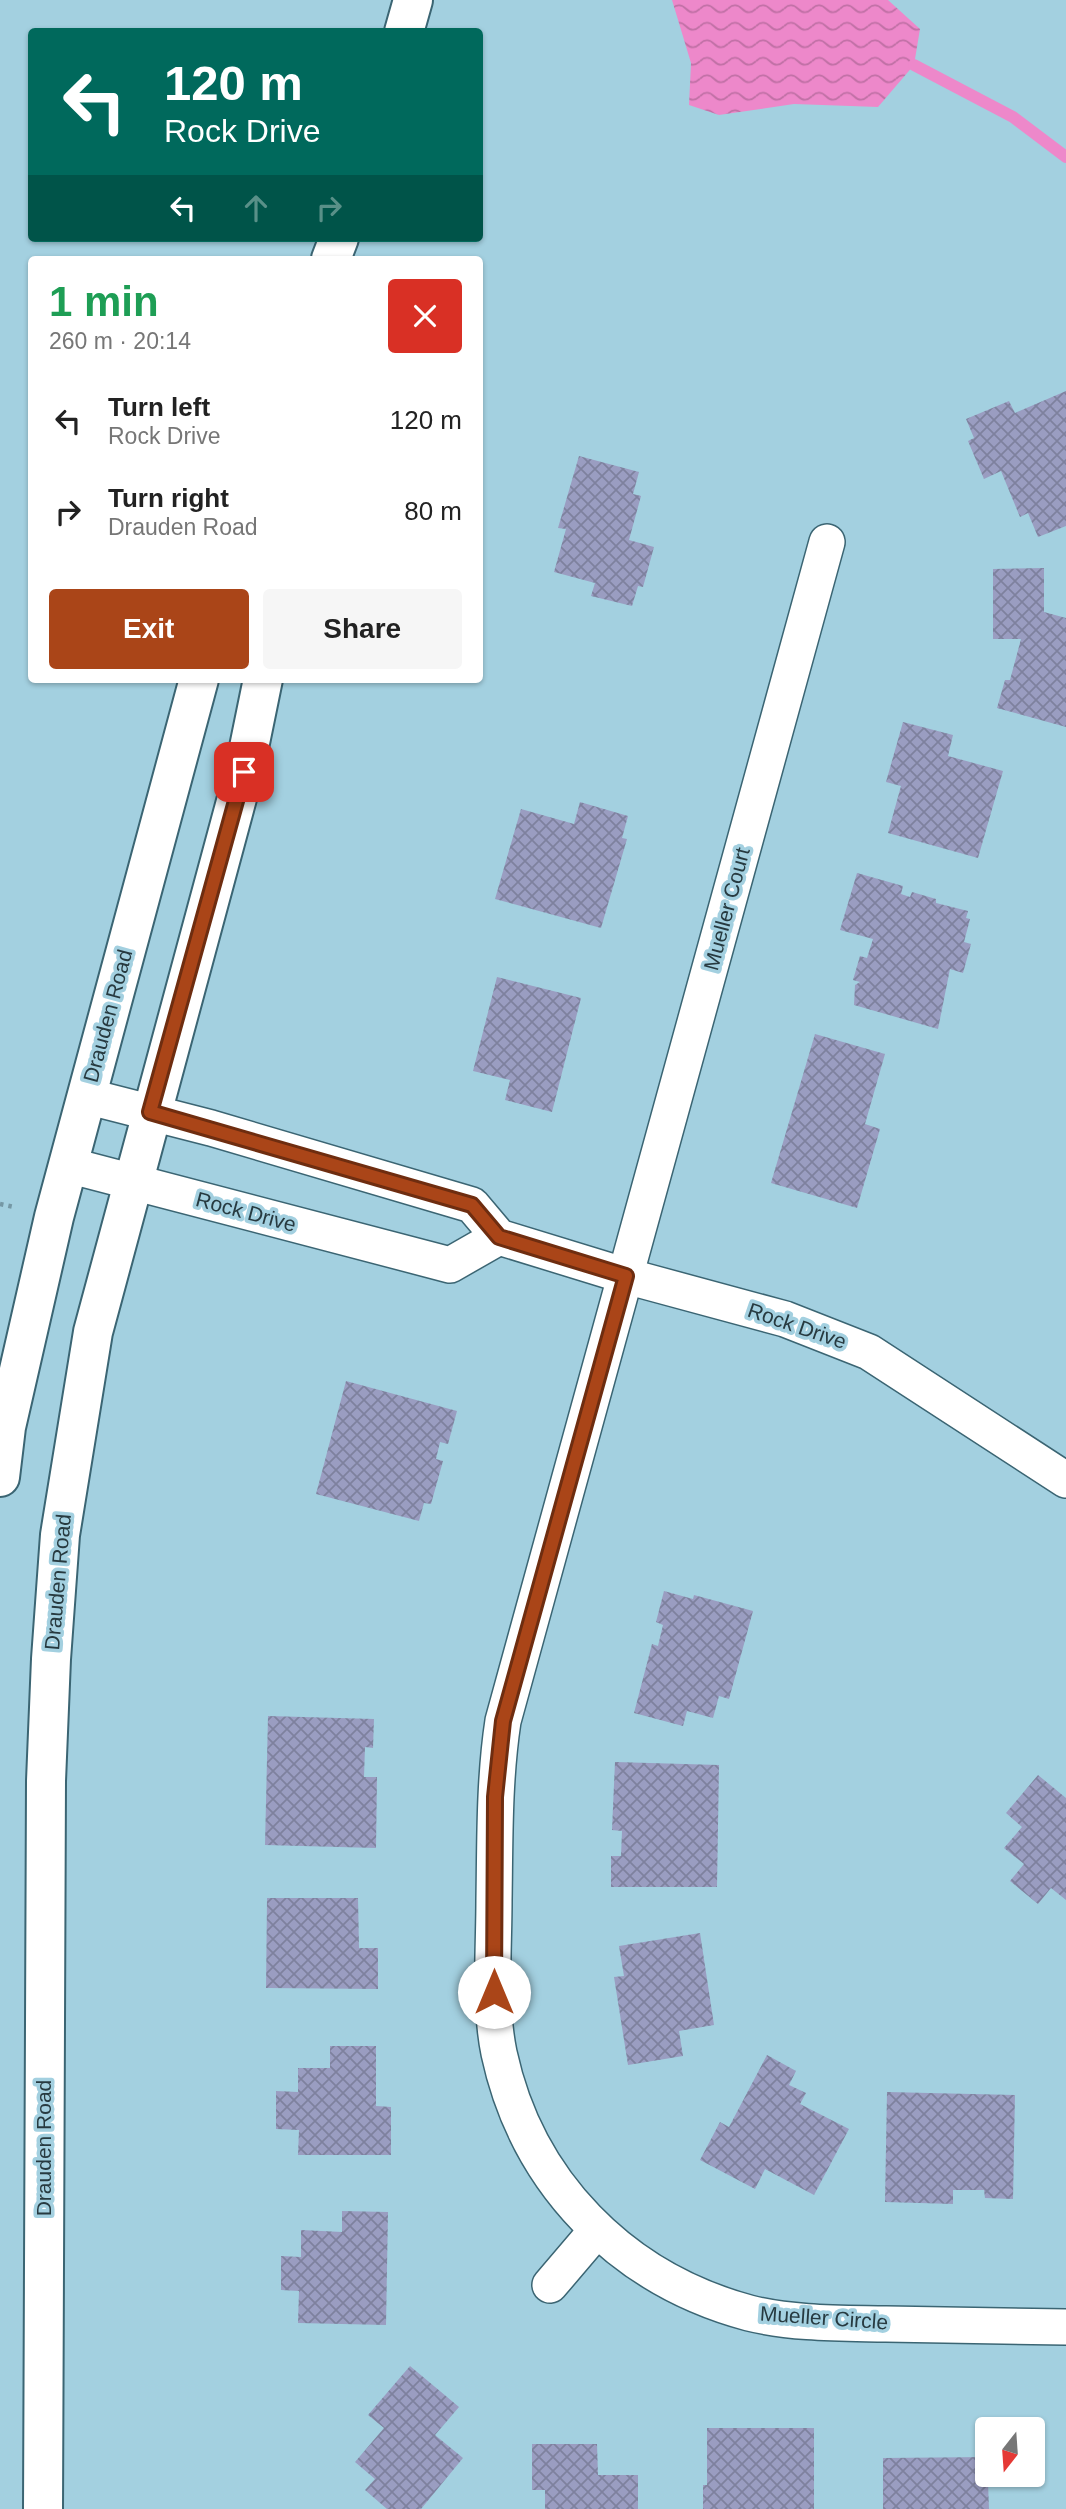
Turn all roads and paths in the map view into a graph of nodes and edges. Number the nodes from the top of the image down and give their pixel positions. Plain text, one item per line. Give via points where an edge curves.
1 (414, 0) edge
2 (405, 28) edge
3 (827, 542) dead end
4 (198, 683) edge
5 (262, 683) edge
6 (86, 1096) junction
7 (150, 1112) junction
8 (68, 1165) junction
9 (132, 1181) junction
10 (499, 1237) junction
11 (626, 1276) junction
12 (0, 1477) edge
13 (1066, 1480) edge
14 (596, 2231) junction
15 (550, 2285) dead end
16 (1066, 2327) edge
17 (43, 2509) edge

1 - 2 street
3 - 11 street, Mueller Court
4 - 6 street, Drauden Road
5 - 7 street, Drauden Road via 244,772
6 - 7 street
6 - 8 street, Drauden Road
7 - 9 street, Drauden Road
7 - 10 street via 472,1205
8 - 9 street, Rock Drive
8 - 12 street, Drauden Road via 6,1427
9 - 10 street, Rock Drive via 450,1265
9 - 17 street, Drauden Road via 93,1332 74,1438 60,1535 51,1659 46,1781
10 - 11 street, Rock Drive
11 - 13 street, Rock Drive via 785,1319 869,1352
11 - 14 street, Mueller Circle via 503,1721 495,1797 494,1992 499,2051 512,2104 532,2145
14 - 15 street
14 - 16 street, Mueller Circle via 658,2277 701,2298 751,2313 818,2322

